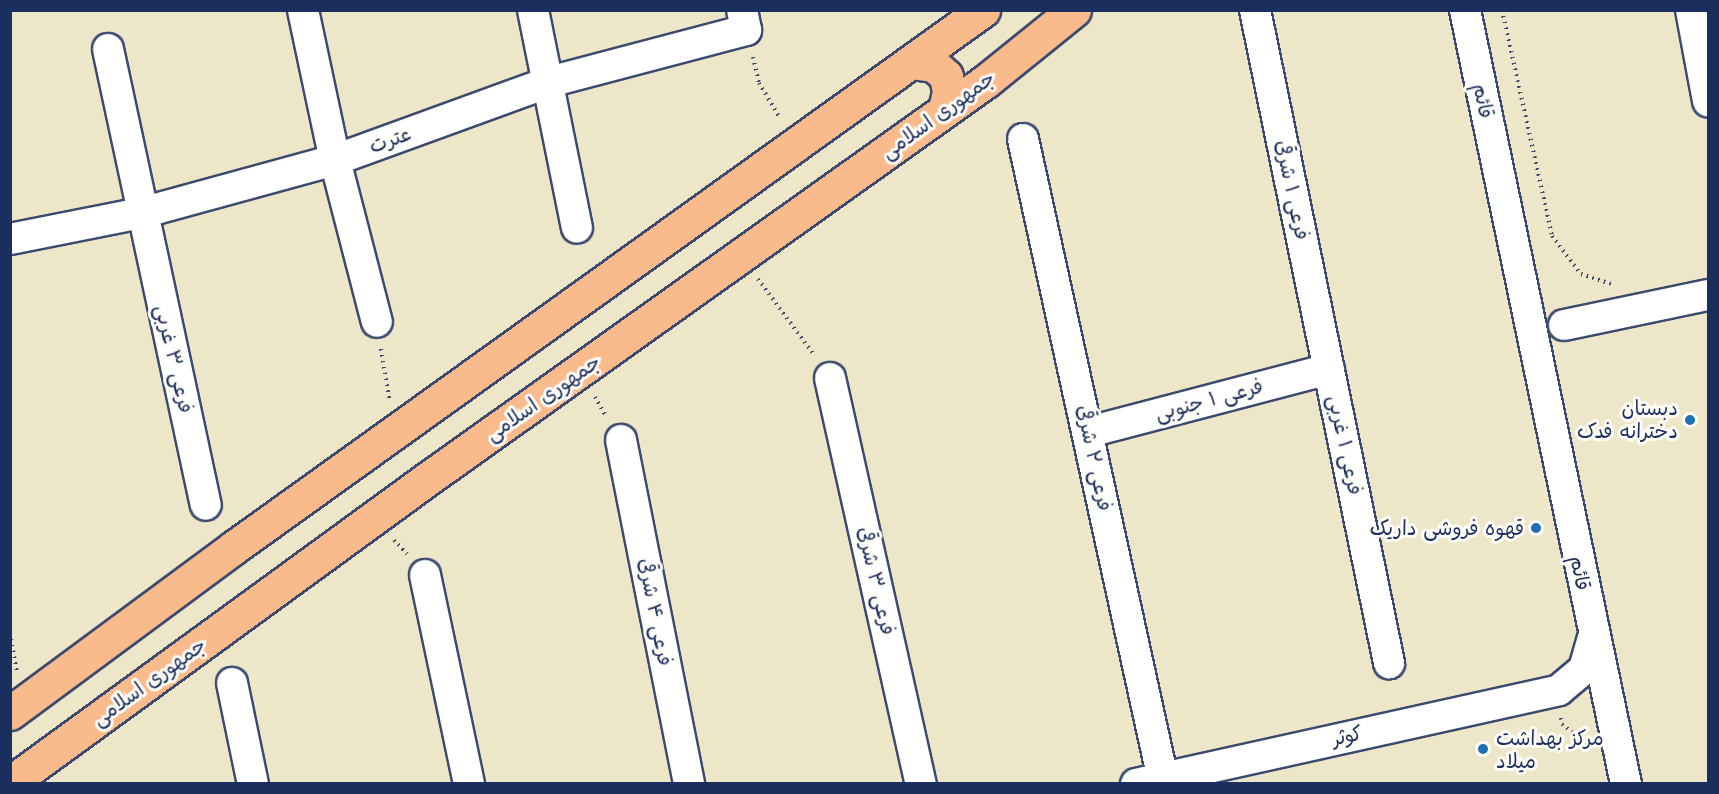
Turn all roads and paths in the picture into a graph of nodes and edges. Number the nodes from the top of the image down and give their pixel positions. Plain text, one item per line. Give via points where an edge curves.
1 (303, 10) edge
2 (533, 10) edge
3 (982, 10) edge
4 (1074, 10) edge
5 (1255, 10) edge
6 (1465, 10) edge
7 (1502, 10) edge
8 (1691, 10) edge
9 (744, 20) edge
10 (950, 24) edge
11 (108, 49) dead end
12 (912, 62) junction
13 (986, 81) junction
14 (549, 82) junction
15 (1708, 101) edge
16 (945, 110) junction
17 (1023, 139) dead end
18 (803, 141) junction
19 (335, 160) junction
20 (141, 213) junction
21 (576, 228) dead end
22 (10, 239) edge
23 (742, 256) junction
24 (1619, 283) dead end
25 (1708, 295) edge
26 (1522, 297) junction
27 (377, 322) joint
28 (1564, 325) junction
29 (1537, 361) junction
30 (1329, 369) junction
31 (580, 372) junction
32 (830, 378) joint
33 (1089, 432) junction
34 (395, 433) junction
35 (621, 440) joint
36 (206, 505) dead end
37 (374, 518) junction
38 (425, 575) joint
39 (1593, 638) junction
40 (1389, 663) dead end
41 (232, 683) dead end
42 (1558, 690) junction
43 (10, 713) edge
44 (1604, 742) junction
45 (1154, 781) edge
46 (10, 783) edge
47 (253, 783) edge
48 (469, 783) edge
49 (689, 783) edge
50 (921, 783) edge
51 (1626, 783) edge

1 - 19 street
2 - 14 street
3 - 10 main road
4 - 13 main road, جمهوری اسلامی
5 - 30 street, فرعی ۱ شرقی
6 - 26 street, قائم
7 - 24 path via 1552,236 1581,274 1609,285
8 - 15 street
9 - 14 street, عترت
9 - 18 path via 759,83 779,117
10 - 12 main road
10 - 13 main road via 946,58 955,75 964,80
11 - 20 street
12 - 16 main road via 934,65 946,76 949,92
12 - 18 main road
13 - 16 main road, جمهوری اسلامی
14 - 19 street, عترت
14 - 21 street
16 - 23 main road, جمهوری اسلامی
17 - 33 street, فرعی ۲ شرقی
18 - 34 main road
19 - 20 street, عترت
19 - 27 street
20 - 22 street, عترت
20 - 36 street, فرعی ۳ غربی
23 - 31 main road, جمهوری اسلامی
23 - 32 path
25 - 28 street
26 - 28 street via 1542,315
26 - 29 street, قائم
27 - 34 path
28 - 29 street
29 - 39 street, قائم
30 - 33 street, فرعی ۱ جنوبی
30 - 40 street, فرعی ۱ غربی
31 - 35 path
31 - 37 main road, جمهوری اسلامی
32 - 50 street, فرعی ۳ شرقی
33 - 45 street, فرعی ۲ شرقی
34 - 43 main road
35 - 49 street, فرعی ۴ شرقی
37 - 38 path
37 - 46 main road, جمهوری اسلامی
38 - 48 street
39 - 42 street via 1584,669
39 - 44 street, قائم
41 - 47 street
42 - 44 street via 1590,702
42 - 44 path via 1562,724
42 - 45 street, کوثر
44 - 51 street, قائم

